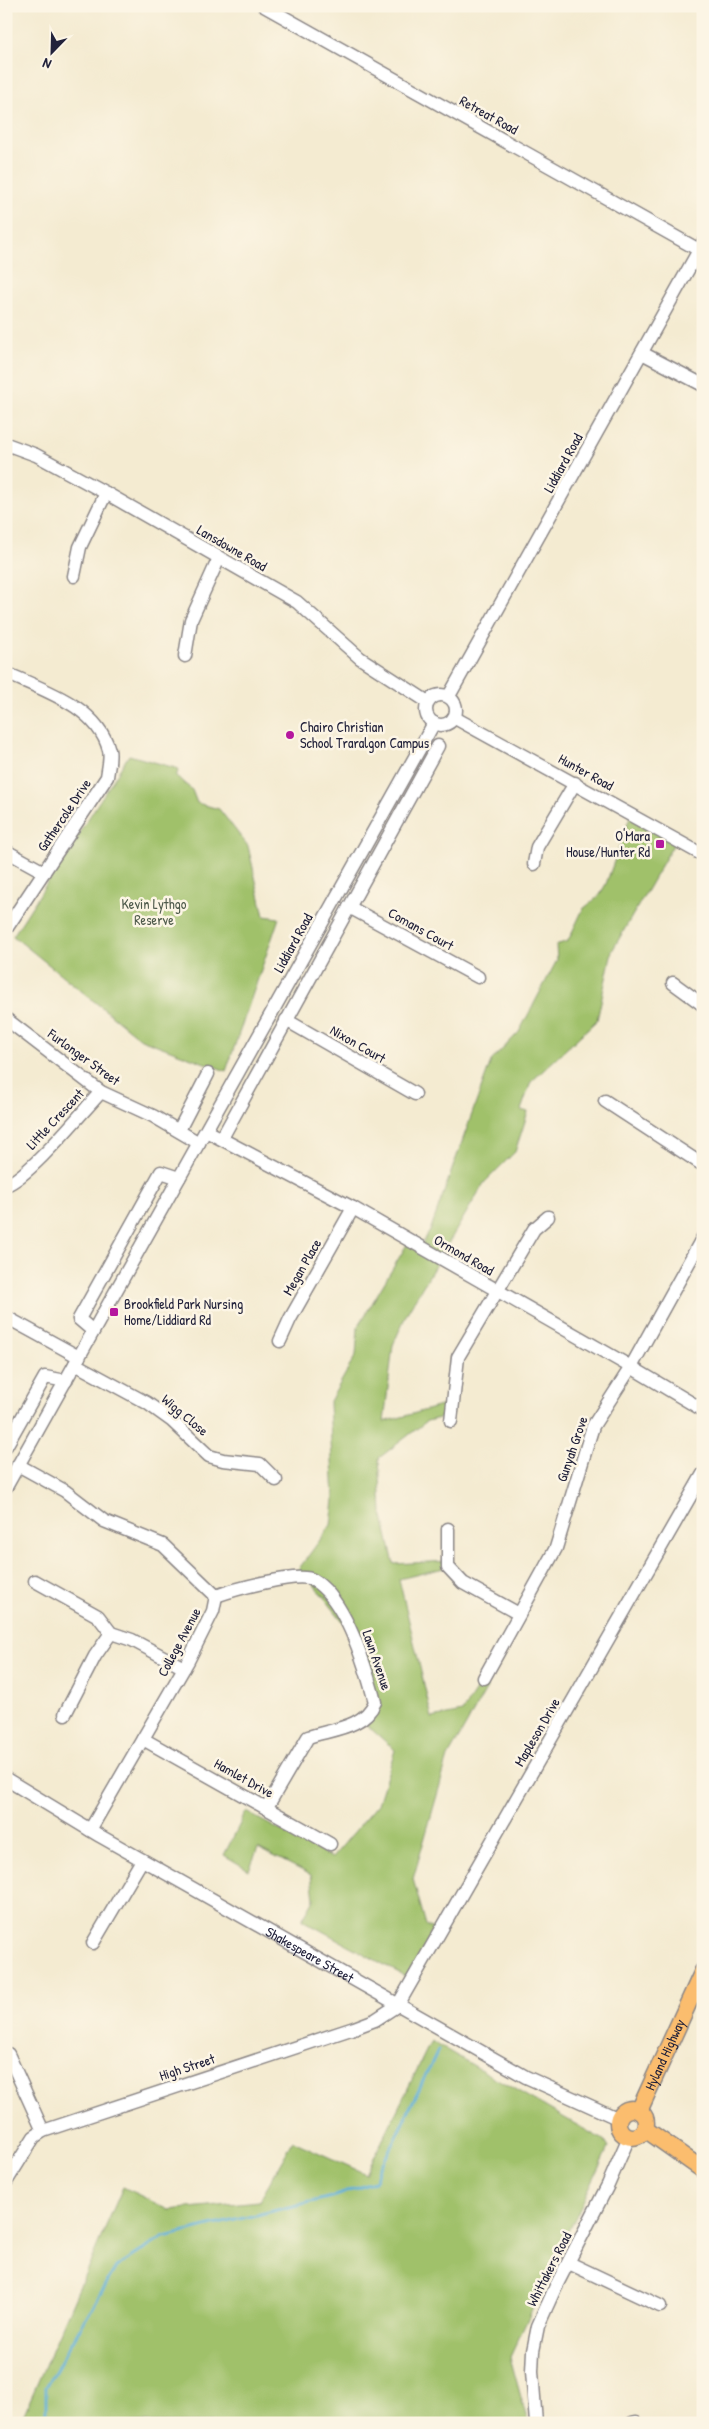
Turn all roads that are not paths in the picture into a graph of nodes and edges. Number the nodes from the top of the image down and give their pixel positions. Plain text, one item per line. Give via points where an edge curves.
1 (264, 6) edge
2 (701, 246) edge
3 (642, 353) junction
4 (703, 385) edge
5 (6, 444) edge
6 (106, 493) junction
7 (219, 558) junction
8 (74, 576) dead end
9 (185, 656) dead end
10 (6, 673) edge
11 (449, 696) junction
12 (428, 702) junction
13 (454, 718) junction
14 (434, 723) junction
15 (438, 746) dead end
16 (575, 783) junction
17 (6, 851) edge
18 (703, 854) edge
19 (534, 864) dead end
20 (44, 872) junction
21 (349, 907) junction
22 (6, 928) edge
23 (478, 977) dead end
24 (673, 983) dead end
25 (703, 1005) edge
26 (6, 1019) edge
27 (286, 1020) junction
28 (208, 1074) dead end
29 (101, 1092) junction
30 (415, 1094) dead end
31 (605, 1101) dead end
32 (179, 1130) junction
33 (206, 1131) junction
34 (222, 1138) junction
35 (199, 1143) junction
36 (703, 1165) edge
37 (179, 1178) junction
38 (6, 1185) edge
39 (352, 1208) junction
40 (548, 1216) dead end
41 (703, 1237) edge
42 (496, 1290) junction
43 (6, 1317) edge
44 (93, 1331) junction
45 (280, 1341) dead end
46 (77, 1361) junction
47 (631, 1367) junction
48 (66, 1381) junction
49 (703, 1410) edge
50 (451, 1421) dead end
51 (6, 1446) edge
52 (18, 1465) junction
53 (703, 1474) edge
54 (276, 1480) dead end
55 (6, 1488) edge
56 (448, 1529) dead end
57 (35, 1581) dead end
58 (216, 1596) junction
59 (519, 1614) junction
60 (111, 1633) junction
61 (184, 1668) junction
62 (484, 1678) dead end
63 (65, 1714) dead end
64 (143, 1739) junction
65 (6, 1779) edge
66 (267, 1807) junction
67 (90, 1830) junction
68 (330, 1844) dead end
69 (142, 1860) junction
70 (94, 1943) dead end
71 (703, 1971) edge
72 (398, 2005) junction
73 (8, 2054) dead end
74 (639, 2110) junction
75 (619, 2119) junction
76 (646, 2129) junction
77 (43, 2130) junction
78 (629, 2137) junction
79 (703, 2170) edge
80 (6, 2182) edge
81 (569, 2263) junction
82 (660, 2306) dead end
83 (536, 2423) edge

1 - 2 street, Retreat Road
2 - 3 street, Liddiard Road
3 - 4 street
3 - 11 street, Liddiard Road
5 - 6 street, Lansdowne Road via 36,455
6 - 7 street, Lansdowne Road
6 - 8 street via 80,547
7 - 9 street via 191,620
7 - 12 street, Lansdowne Road via 296,602 360,658
10 - 20 street, Gathercole Drive via 78,708 97,726 110,751 107,777
11 - 12 street via 435,696
11 - 13 street via 456,704
12 - 14 street via 427,716
13 - 14 street via 447,724
13 - 16 street, Hunter Road
14 - 33 street, Liddiard Road
15 - 21 street
16 - 18 street, Hunter Road
16 - 19 street via 537,847
17 - 20 street
20 - 22 street, Gathercole Drive
21 - 23 street, Comans Court
21 - 27 street
24 - 25 street
26 - 29 street, Furlonger Street
27 - 30 street, Nixon Court
27 - 34 street
28 - 32 street
29 - 32 street, Furlonger Street
29 - 38 street, Little Crescent via 32,1166 16,1181
31 - 36 street
32 - 35 street, Furlonger Street
33 - 34 street, Ormond Road
33 - 35 street, Liddiard Road
34 - 39 street, Ormond Road
35 - 37 street, Liddiard Road
37 - 44 street, Liddiard Road
37 - 44 street via 161,1172 79,1319
39 - 42 street, Ormond Road
39 - 45 street, Megan Place
40 - 42 street via 534,1229
41 - 47 street, Gunyah Grove
42 - 47 street, Ormond Road
42 - 50 street via 458,1357
43 - 46 street, Wigg Close
44 - 46 street, Liddiard Road
46 - 48 street, Liddiard Road
46 - 54 street, Wigg Close via 172,1420 209,1456 260,1464
47 - 49 street, Ormond Road
47 - 59 street, Gunyah Grove via 593,1426 556,1548
48 - 51 street via 45,1377
48 - 52 street, Liddiard Road
52 - 55 street, Liddiard Road
52 - 58 street, College Avenue via 65,1491 104,1521 163,1545
53 - 72 street, Mapleson Drive
56 - 59 street via 448,1567 463,1583
57 - 60 street via 98,1616
58 - 61 street, College Avenue via 213,1610
58 - 66 street, Lawn Avenue via 259,1584 313,1579 329,1595 348,1623 368,1673 375,1702 369,1714 362,1721 308,1738
59 - 62 street, Gunyah Grove
60 - 61 street via 132,1640
60 - 63 street via 95,1656
61 - 64 street, College Avenue
64 - 66 street, Hamlet Drive
64 - 67 street, College Avenue
65 - 67 street, Shakespeare Street
66 - 68 street, Hamlet Drive
67 - 69 street, Shakespeare Street
69 - 70 street
69 - 72 street, Shakespeare Street
71 - 74 main road, Hyland Highway
72 - 75 street, Shakespeare Street via 526,2077
72 - 77 street, High Street via 354,2028
73 - 77 street
74 - 75 main road via 628,2110
74 - 76 main road via 646,2119
75 - 78 main road via 621,2132
76 - 78 main road via 638,2136
76 - 79 main road
77 - 80 street via 34,2137
78 - 81 street, Whittakers Road
81 - 82 street
81 - 83 street, Whittakers Road via 538,2326 533,2351

